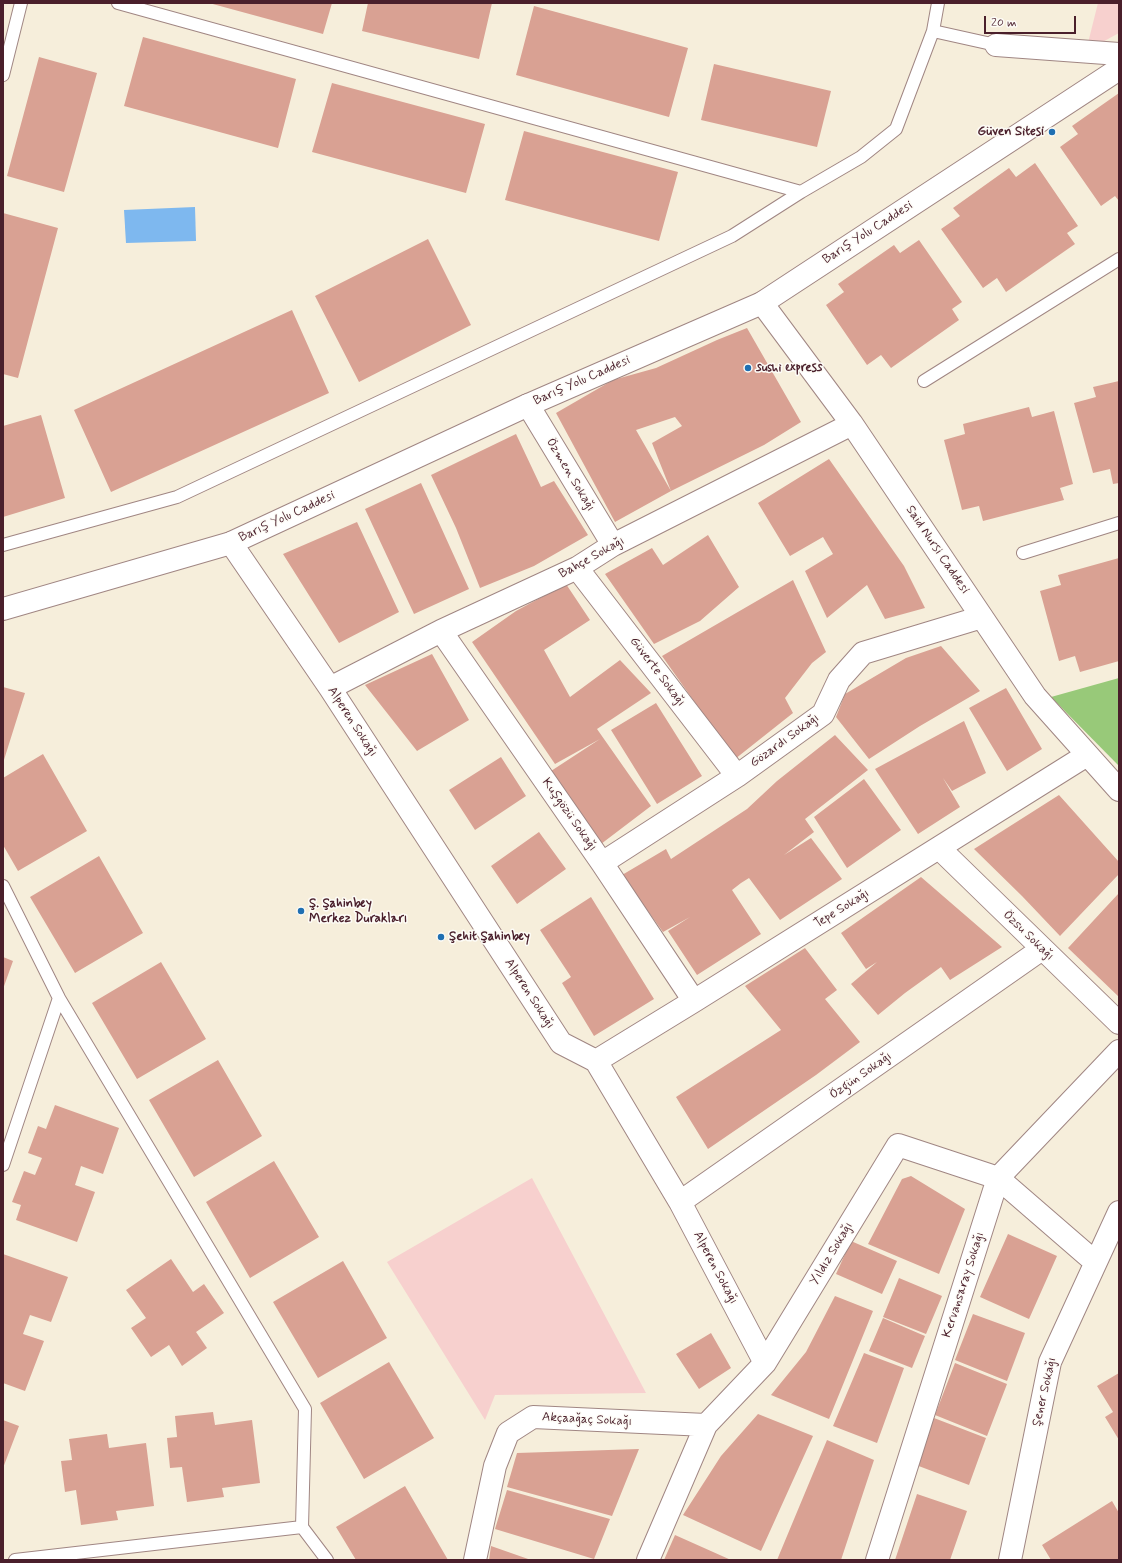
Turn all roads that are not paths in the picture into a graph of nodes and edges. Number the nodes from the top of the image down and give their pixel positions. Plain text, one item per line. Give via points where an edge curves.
1 (21, 3) edge
2 (118, 3) edge
3 (938, 3) edge
4 (933, 31) junction
5 (996, 45) joint
6 (1119, 54) edge
7 (1119, 69) edge
8 (3, 75) edge
9 (801, 192) junction
10 (1119, 259) edge
11 (762, 303) junction
12 (924, 381) dead end
13 (528, 405) junction
14 (852, 424) junction
15 (1119, 523) edge
16 (231, 543) junction
17 (3, 545) edge
18 (613, 545) junction
19 (1023, 553) dead end
20 (577, 568) junction
21 (3, 609) edge
22 (982, 617) junction
23 (441, 631) junction
24 (330, 688) junction
25 (1087, 755) junction
26 (737, 776) junction
27 (1119, 790) edge
28 (939, 848) junction
29 (602, 863) junction
30 (3, 886) edge
31 (1042, 949) junction
32 (59, 998) junction
33 (694, 1001) junction
34 (1119, 1023) edge
35 (1119, 1051) edge
36 (596, 1061) junction
37 (3, 1166) edge
38 (998, 1178) junction
39 (680, 1202) junction
40 (1119, 1212) edge
41 (1095, 1262) junction
42 (765, 1364) junction
43 (706, 1425) junction
44 (302, 1527) junction
45 (15, 1560) edge
46 (327, 1560) edge
47 (475, 1560) edge
48 (648, 1560) edge
49 (877, 1560) edge
50 (1010, 1560) edge

1 - 8 lane
2 - 9 lane
3 - 4 lane
4 - 5 lane
4 - 9 lane via 896,129 861,157
5 - 6 street
7 - 11 street, Barış Yolu Caddesi
9 - 17 lane via 732,236 177,497
10 - 12 lane
11 - 13 street, Barış Yolu Caddesi
11 - 14 street, Said Nursi Caddesi
13 - 16 street, Barış Yolu Caddesi
13 - 18 street, Özmen Sokağı
14 - 18 street, Bahçe Sokağı
14 - 22 street, Said Nursi Caddesi
15 - 19 lane
16 - 21 street, Barış Yolu Caddesi
16 - 24 street, Alperen Sokağı
18 - 20 street, Bahçe Sokağı
20 - 23 street, Bahçe Sokağı
20 - 26 street, Güverte Sokağı
22 - 25 street, Said Nursi Caddesi via 1035,696
22 - 26 street, Gözardı Sokağı via 863,653 839,680 823,714
23 - 24 street, Bahçe Sokağı
23 - 29 street, Kuşgözü Sokağı
24 - 36 street, Alperen Sokağı via 561,1043
25 - 27 street, Said Nursi Caddesi
25 - 28 street, Tepe Sokağı
26 - 29 street, Gözardı Sokağı
28 - 31 street, Özsu Sokağı
28 - 33 street, Tepe Sokağı
29 - 33 street, Kuşgözü Sokağı
30 - 32 lane
31 - 34 street, Özsu Sokağı
31 - 39 street, Özgün Sokağı
32 - 37 lane
32 - 44 lane via 305,1409
33 - 36 street, Tepe Sokağı
35 - 38 street, Kervansaray Sokağı
36 - 39 street, Alperen Sokağı
38 - 41 street, Yıldız Sokağı
38 - 42 street, Yıldız Sokağı via 898,1146
38 - 49 street, Kervansaray Sokağı
39 - 42 street, Alperen Sokağı
40 - 41 street, Şener Sokağı
41 - 50 street, Şener Sokağı via 1050,1362
42 - 43 street, Yıldız Sokağı
43 - 47 street, Akçaağaç Sokağı via 533,1417 508,1433 495,1466
43 - 48 street, Yıldız Sokağı
44 - 45 lane
44 - 46 lane

